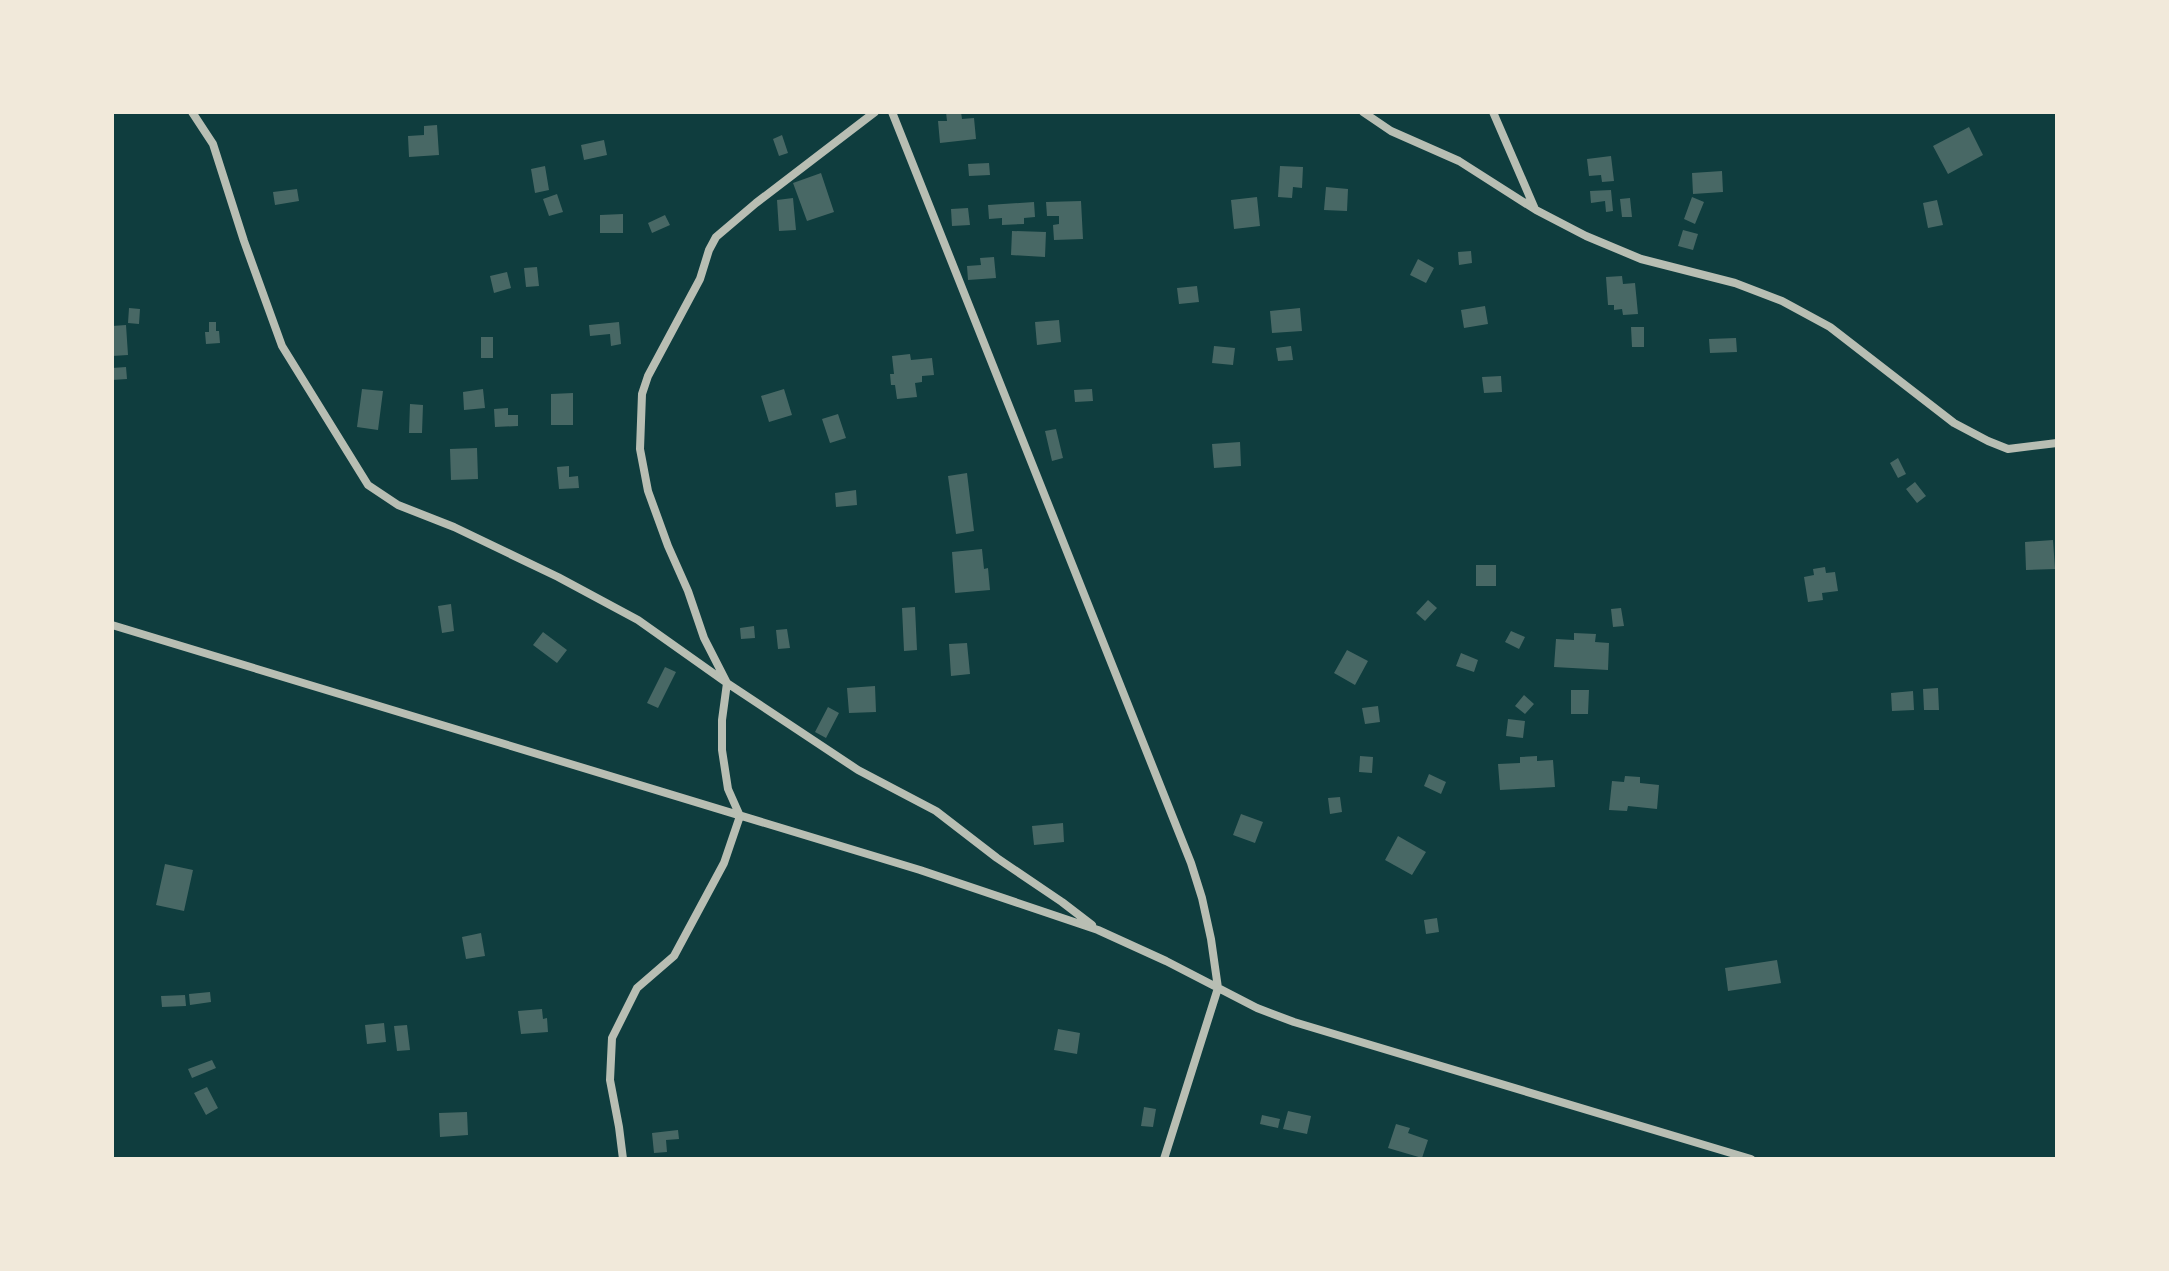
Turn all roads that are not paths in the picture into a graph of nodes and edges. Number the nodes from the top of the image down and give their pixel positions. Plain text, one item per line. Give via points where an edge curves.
1 (192, 112) edge
2 (875, 112) edge
3 (892, 112) edge
4 (1363, 112) edge
5 (1493, 112) edge
6 (1536, 210) junction
7 (2057, 443) edge
8 (112, 625) edge
9 (727, 683) junction
10 (740, 816) junction
11 (1098, 930) junction
12 (1218, 988) junction
13 (623, 1159) edge
14 (1164, 1159) edge
15 (1751, 1159) edge

1 - 9 street via 213,144 282,346 368,485 398,505 467,533 638,620
2 - 9 street via 716,237 642,394 640,449 648,491 704,638
3 - 12 street via 1191,863
4 - 6 street via 1391,131 1459,161
5 - 6 street
6 - 7 street via 1641,259 1782,301 1830,327 1954,423 1988,441 2008,449
8 - 10 street
9 - 10 street via 722,750 728,789
9 - 11 street via 858,770 936,811
10 - 11 street
10 - 13 street via 724,863 674,956 637,988 612,1038 610,1080
11 - 12 street
12 - 14 street
12 - 15 street via 1294,1022

